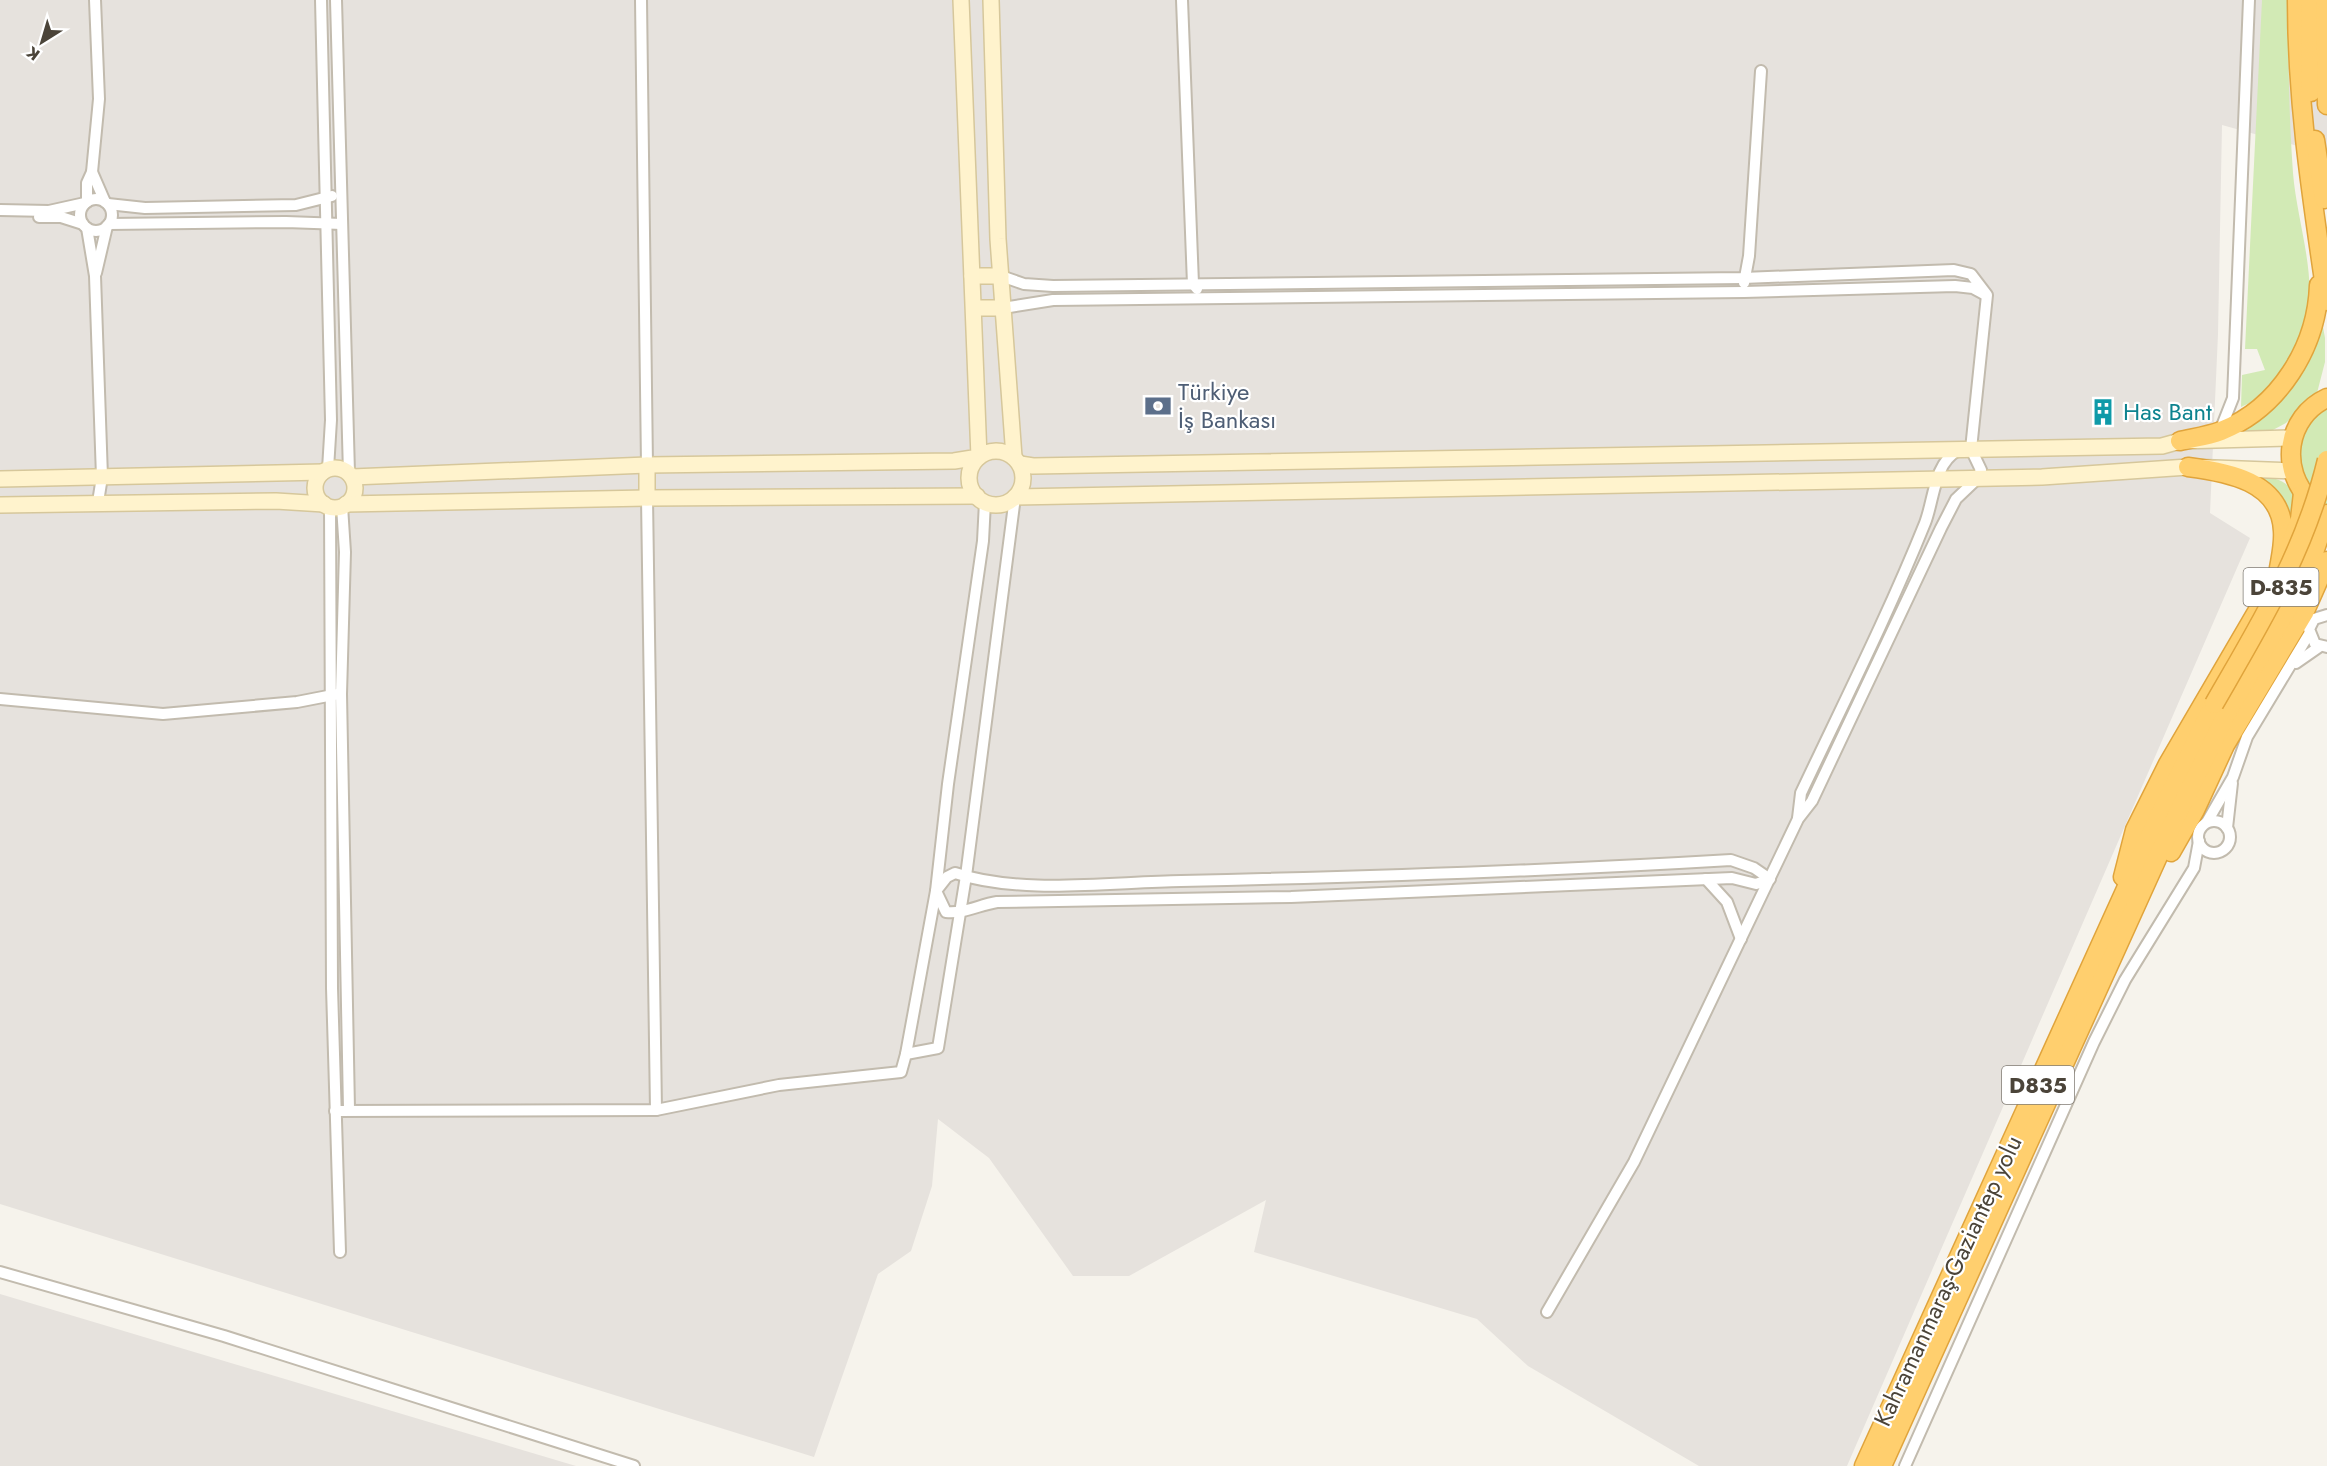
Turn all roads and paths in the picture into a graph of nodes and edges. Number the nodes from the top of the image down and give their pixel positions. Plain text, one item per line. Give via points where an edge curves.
1 (95, 0) edge
2 (321, 0) edge
3 (336, 0) edge
4 (641, 0) edge
5 (961, 0) edge
6 (991, 0) edge
7 (1182, 0) edge
8 (2249, 0) edge
9 (2297, 0) edge
10 (2310, 0) edge
11 (2325, 0) edge
12 (324, 54) junction
13 (337, 54) junction
14 (1761, 71) dead end
15 (2327, 105) edge
16 (340, 141) junction
17 (325, 142) junction
18 (92, 172) junction
19 (341, 195) junction
20 (325, 197) junction
21 (86, 203) junction
22 (106, 203) junction
23 (0, 210) edge
24 (0, 216) edge
25 (2327, 221) edge
26 (342, 224) junction
27 (108, 225) junction
28 (326, 225) junction
29 (85, 226) junction
30 (2320, 256) junction
31 (95, 276) junction
32 (972, 276) junction
33 (1001, 276) junction
34 (1743, 278) junction
35 (1478, 280) junction
36 (1320, 283) junction
37 (1193, 284) junction
38 (1744, 292) junction
39 (1478, 294) junction
40 (1987, 295) junction
41 (1319, 297) junction
42 (1205, 298) junction
43 (2327, 301) edge
44 (974, 308) junction
45 (1003, 308) junction
46 (2326, 395) edge
47 (2220, 431) junction
48 (2292, 438) junction
49 (2180, 441) junction
50 (1965, 449) junction
51 (979, 457) junction
52 (2327, 460) edge
53 (1017, 461) junction
54 (647, 465) junction
55 (2188, 467) junction
56 (326, 470) junction
57 (2292, 471) junction
58 (350, 475) junction
59 (102, 477) junction
60 (0, 479) edge
61 (1939, 479) junction
62 (1977, 479) junction
63 (2303, 493) junction
64 (1015, 497) junction
65 (648, 498) junction
66 (981, 499) junction
67 (98, 502) junction
68 (0, 505) edge
69 (336, 505) junction
70 (2327, 513) edge
71 (2327, 561) edge
72 (2279, 568) junction
73 (1886, 609) junction
74 (2326, 614) edge
75 (1899, 615) junction
76 (2309, 634) junction
77 (2323, 647) edge
78 (2290, 667) junction
79 (337, 694) junction
80 (0, 699) edge
81 (2220, 708) junction
82 (2233, 777) junction
83 (1798, 819) junction
84 (2207, 822) junction
85 (2227, 828) junction
86 (2199, 841) junction
87 (2217, 852) junction
88 (2194, 868) junction
89 (966, 876) junction
90 (1706, 879) junction
91 (1770, 879) junction
92 (936, 891) junction
93 (2142, 892) junction
94 (2119, 906) junction
95 (960, 914) junction
96 (1741, 939) junction
97 (906, 1054) junction
98 (350, 1109) junction
99 (656, 1110) junction
100 (335, 1111) junction
101 (339, 1252) dead end
102 (0, 1272) edge
103 (1547, 1312) dead end
104 (634, 1466) edge
105 (1864, 1466) edge
106 (1882, 1466) edge
107 (1905, 1466) edge

1 - 18 street via 99,99
2 - 12 street
3 - 13 street
4 - 54 street
5 - 32 street
6 - 33 street
7 - 37 street
8 - 47 street via 2232,398
9 - 30 highway via 2306,167
10 - 25 highway via 2311,107
11 - 15 highway
12 - 13 street
12 - 17 street
13 - 16 street
14 - 34 street via 1749,256
16 - 17 street
16 - 19 street
17 - 20 street
18 - 21 street
18 - 22 street
19 - 20 street
19 - 26 street
20 - 22 street via 296,205 145,208
20 - 28 street
21 - 22 street via 96,199
21 - 23 street via 49,211
21 - 29 street via 80,216
22 - 27 street via 112,214
24 - 29 street via 61,217
26 - 28 street
26 - 58 street
27 - 28 street
27 - 29 street via 100,231
27 - 31 street
28 - 56 street via 331,420
29 - 31 street
30 - 43 highway
30 - 47 highway via 2316,312 2299,360 2273,396
31 - 59 street
32 - 33 street
32 - 44 street
33 - 37 street via 1024,284 1053,286
33 - 45 street
34 - 35 street
34 - 38 street
34 - 40 street via 1954,270 1971,274
35 - 36 street
35 - 39 street
36 - 37 street
36 - 41 street
37 - 42 street
38 - 39 street
38 - 40 street via 1955,286
39 - 41 street
40 - 50 street
41 - 42 street
42 - 45 street via 1053,300
44 - 45 street
44 - 51 street
45 - 53 street
46 - 48 highway via 2304,416
47 - 49 highway
48 - 49 street
48 - 57 highway
49 - 50 street via 2162,446
50 - 53 street via 1045,466
50 - 61 street via 1947,456
50 - 62 street via 1981,471
51 - 53 street via 995,451
51 - 54 street via 954,461
51 - 66 street via 969,477
52 - 81 highway, D-835, bridge via 2297,554
53 - 64 street via 1023,477
54 - 58 street
54 - 65 street
55 - 57 street
55 - 62 street
55 - 72 highway via 2231,473 2250,481 2265,494 2277,509 2283,529
56 - 58 street via 339,468
56 - 59 street
56 - 69 street via 316,488
57 - 63 highway
58 - 69 street via 354,495
59 - 60 street
59 - 67 street
61 - 62 street
61 - 64 street
61 - 73 street via 1925,523
62 - 75 street via 1956,499
63 - 70 highway
63 - 72 highway via 2300,519
64 - 66 street via 996,505
64 - 89 street
65 - 66 street
65 - 69 street
65 - 99 street
66 - 92 street via 983,541
67 - 68 street
67 - 69 street via 276,501
69 - 79 street
70 - 81 highway, D-835 via 2295,596
71 - 93 highway via 2304,613 2225,745 2195,810
72 - 94 highway via 2135,830
73 - 75 street
73 - 83 street via 1801,793
74 - 76 street via 2311,623
75 - 83 street via 1812,801
76 - 77 street
76 - 78 street
77 - 78 street
78 - 82 street via 2247,737
79 - 80 street via 297,702 163,714
79 - 98 street
79 - 100 street via 332,988
81 - 93 highway, Kahramanmaraş-Gaziantep yolu / D835
81 - 94 highway, Kahramanmaraş-Gaziantep yolu / D835
82 - 84 street
82 - 85 street
83 - 91 street
84 - 85 street via 2216,821
84 - 86 street via 2200,828
85 - 87 street via 2230,841
86 - 87 street via 2204,849
86 - 88 street
87 - 88 street
88 - 107 street via 2094,1041
89 - 91 street via 984,882 1029,885 1290,879 1731,860
89 - 92 street via 955,873
89 - 95 street
90 - 91 street via 1732,878 1756,884
90 - 95 street via 1291,897 997,902 974,906
90 - 96 street via 1727,902
91 - 96 street
92 - 95 street via 946,912
92 - 97 street
93 - 106 highway, Kahramanmaraş-Gaziantep yolu / D835
94 - 105 highway, Kahramanmaraş-Gaziantep yolu / D835
95 - 97 street via 938,1048
96 - 103 street via 1634,1162
97 - 99 street via 901,1072 779,1085
98 - 99 street
98 - 100 street
100 - 101 street
102 - 104 street via 224,1336

